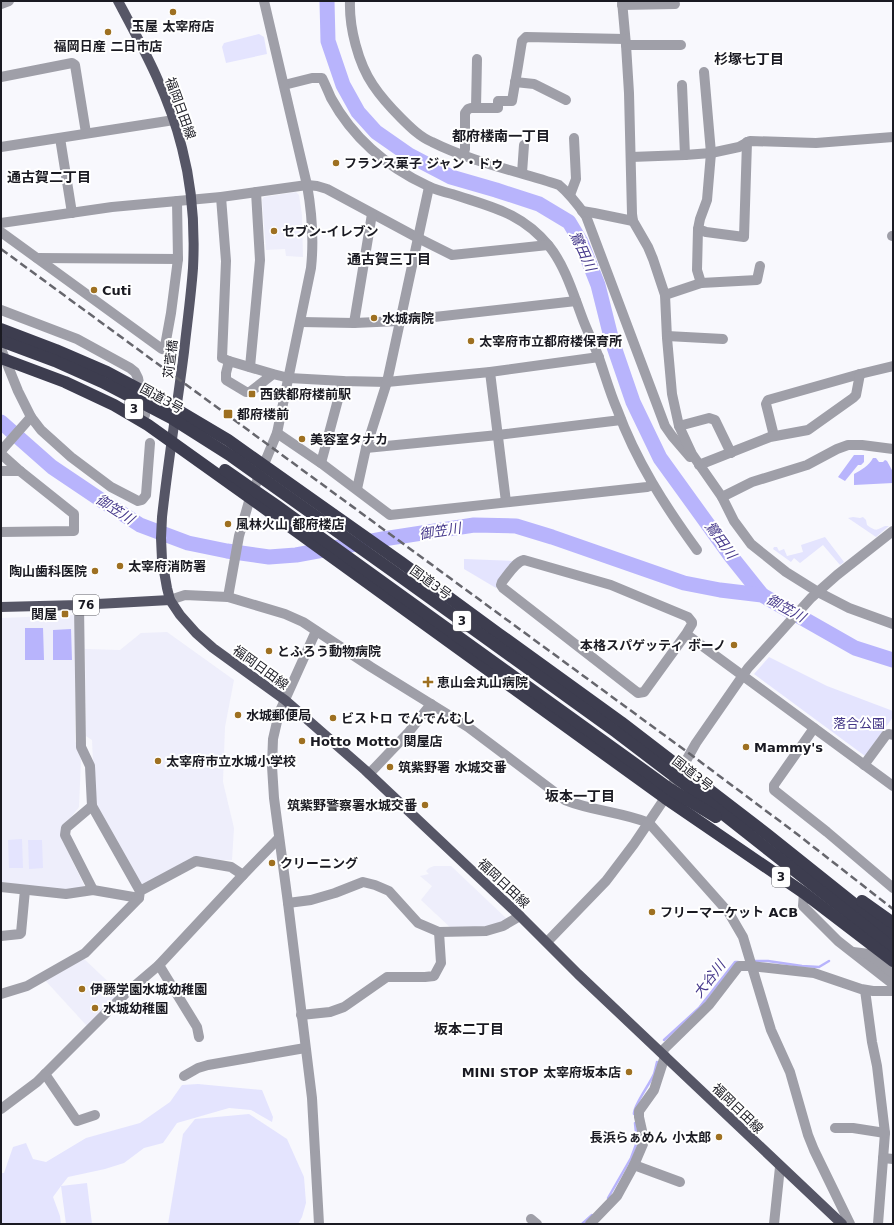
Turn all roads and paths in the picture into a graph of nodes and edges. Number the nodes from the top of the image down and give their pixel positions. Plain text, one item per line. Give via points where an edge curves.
1 (9, 1) edge
2 (118, 1) edge
3 (264, 1) edge
4 (350, 1) edge
5 (622, 3) edge
6 (664, 3) edge
7 (1, 4) edge
8 (675, 4) dead end
9 (626, 42) junction
10 (680, 45) dead end
11 (477, 59) dead end
12 (704, 72) dead end
13 (1, 77) edge
14 (515, 82) junction
15 (682, 84) dead end
16 (284, 85) junction
17 (566, 100) dead end
18 (476, 108) junction
19 (174, 120) junction
20 (86, 133) junction
21 (893, 137) edge
22 (60, 138) junction
23 (574, 138) dead end
24 (747, 142) junction
25 (524, 144) dead end
26 (1, 147) edge
27 (711, 152) junction
28 (685, 155) junction
29 (463, 156) junction
30 (631, 156) junction
31 (522, 173) junction
32 (308, 185) junction
33 (429, 187) junction
34 (256, 192) junction
35 (570, 195) junction
36 (221, 197) junction
37 (191, 200) junction
38 (178, 201) junction
39 (582, 211) junction
40 (72, 213) junction
41 (372, 214) junction
42 (633, 221) junction
43 (1, 223) edge
44 (698, 229) junction
45 (193, 231) joint
46 (1, 232) edge
47 (418, 238) junction
48 (548, 245) junction
49 (37, 258) junction
50 (178, 259) junction
51 (760, 266) dead end
52 (701, 283) junction
53 (665, 295) junction
54 (576, 301) junction
55 (1, 310) edge
56 (399, 321) junction
57 (300, 322) junction
58 (354, 323) junction
59 (1, 329) edge
60 (667, 336) junction
61 (723, 339) dead end
62 (1, 341) edge
63 (2, 353) edge
64 (598, 357) junction
65 (229, 361) junction
66 (893, 366) edge
67 (250, 367) junction
68 (490, 372) junction
69 (273, 374) junction
70 (860, 374) junction
71 (289, 378) junction
72 (342, 381) junction
73 (387, 382) junction
74 (145, 415) junction
75 (29, 419) junction
76 (621, 420) junction
77 (679, 426) junction
78 (277, 433) junction
79 (498, 435) junction
80 (774, 436) junction
81 (150, 443) dead end
82 (366, 448) junction
83 (893, 449) edge
84 (2, 451) edge
85 (731, 453) junction
86 (321, 463) junction
87 (699, 465) junction
88 (1, 471) edge
89 (20, 471) junction
90 (653, 485) junction
91 (357, 489) junction
92 (252, 494) junction
93 (722, 497) junction
94 (506, 502) junction
95 (893, 531) edge
96 (1, 532) edge
97 (697, 550) dead end
98 (162, 560) joint
99 (814, 595) junction
100 (228, 597) junction
101 (170, 600) junction
102 (79, 605) junction
103 (1, 607) edge
104 (893, 624) edge
105 (316, 631) junction
106 (686, 634) junction
107 (746, 672) junction
108 (285, 700) junction
109 (431, 704) junction
110 (814, 728) junction
111 (893, 735) edge
112 (864, 765) junction
113 (369, 774) junction
114 (893, 786) edge
115 (668, 793) junction
116 (92, 806) junction
117 (649, 823) junction
118 (279, 838) junction
119 (243, 875) junction
120 (1, 887) edge
121 (893, 888) edge
122 (25, 890) junction
123 (93, 890) junction
124 (804, 893) junction
125 (140, 895) junction
126 (288, 903) junction
127 (520, 916) junction
128 (893, 923) edge
129 (849, 926) junction
130 (438, 932) junction
131 (893, 935) edge
132 (1, 936) edge
133 (838, 941) junction
134 (547, 942) junction
135 (893, 948) edge
136 (852, 952) junction
137 (893, 961) edge
138 (159, 965) junction
139 (751, 966) junction
140 (893, 973) edge
141 (893, 984) edge
142 (865, 990) junction
143 (893, 991) edge
144 (1, 994) edge
145 (301, 1015) junction
146 (199, 1037) dead end
147 (305, 1048) junction
148 (663, 1054) junction
149 (44, 1074) junction
150 (184, 1076) dead end
151 (1, 1109) edge
152 (95, 1115) dead end
153 (835, 1128) dead end
154 (885, 1133) junction
155 (888, 1158) edge
156 (634, 1165) junction
157 (780, 1167) junction
158 (680, 1182) dead end
159 (319, 1224) edge
160 (590, 1224) edge
161 (774, 1224) edge
162 (842, 1224) edge
163 (850, 1224) edge
164 (878, 1224) edge

1 - 7 street
2 - 19 main road, 福岡日田線 via 150,62
3 - 16 street
4 - 29 street via 352,25 361,63 373,84 411,128 430,142
5 - 6 street
5 - 9 street
6 - 8 street
9 - 10 street
9 - 14 street via 526,37 522,41
9 - 30 street
11 - 18 street
12 - 27 street
13 - 20 street via 72,63 75,65
14 - 17 street via 534,84
14 - 18 street via 512,101 498,100 498,108
15 - 28 street
16 - 32 street
16 - 33 street via 322,78 341,114 364,143 397,170
18 - 29 street via 468,109 464,115
19 - 20 street
19 - 37 main road, 福岡日田線 via 182,148
20 - 22 street
21 - 24 street via 816,142
22 - 26 street
22 - 40 street
23 - 35 street via 576,179
24 - 27 street via 739,147
24 - 44 street via 744,237
25 - 31 street
27 - 28 street
27 - 44 street via 707,200
28 - 30 street
29 - 31 street
30 - 42 street
31 - 35 street via 559,185
32 - 34 street
32 - 41 street via 327,189
32 - 57 street via 313,248
33 - 47 street
33 - 48 street via 504,211 527,225
34 - 36 street
34 - 67 street via 260,260
35 - 39 street
36 - 37 street
36 - 65 street via 226,260 222,358
37 - 38 street
37 - 45 main road, 福岡日田線
38 - 40 street
38 - 50 street
39 - 42 street
39 - 87 street via 665,426 688,456
40 - 43 street
41 - 47 street
41 - 58 street
42 - 53 street via 648,247
44 - 52 street via 697,270
45 - 98 main road, 苅萱橋 via 189,307 162,517
46 - 49 street
47 - 48 street via 452,255
47 - 56 street
48 - 54 street via 561,263
49 - 50 street
49 - 50 street via 162,349 165,346 171,313
51 - 52 street via 757,280
52 - 53 street
53 - 60 street
54 - 56 street
54 - 64 street
55 - 74 street via 77,339 130,368 138,378
56 - 58 street
56 - 73 street
57 - 58 street
57 - 71 street
59 - 131 highway, 国道3号 / 3 via 106,372 170,405 228,440 621,722
60 - 61 street
60 - 77 street via 672,394
62 - 135 highway, 国道3号 / 3 via 102,382 170,418 231,456 616,732
63 - 74 highway, 3 via 35,362 96,389
63 - 75 street
63 - 92 highway, 3 via 114,405
64 - 68 street
64 - 76 street
65 - 67 street
65 - 69 street via 226,380 246,392 250,392
66 - 70 street
67 - 69 street
68 - 73 street
68 - 79 street
69 - 71 street
70 - 80 street via 856,395 853,398 808,430
70 - 80 street via 768,400 766,404
71 - 72 street
71 - 78 street
72 - 73 street
72 - 86 street
73 - 82 street
74 - 92 highway, 3
75 - 81 street via 71,457 111,487 138,501 146,495
75 - 84 street
76 - 79 street
76 - 90 street
77 - 85 street via 712,418
77 - 87 street
78 - 86 street
78 - 92 street
79 - 82 street
79 - 94 street
80 - 85 street
82 - 91 street
83 - 93 street via 848,445 807,465 752,482
84 - 89 street
85 - 87 street
86 - 91 street
87 - 93 street
88 - 89 street
89 - 96 street via 74,514 74,531
90 - 94 street
90 - 97 street
91 - 94 street via 390,515
92 - 100 street via 240,536
92 - 115 highway, 3
93 - 99 street via 734,521 751,544
95 - 99 street
98 - 101 main road, 福岡日田線
99 - 104 street
99 - 107 street
100 - 101 street via 185,595
100 - 105 street via 285,614
101 - 102 main road, 76
101 - 108 main road, 福岡日田線 via 196,633 213,648
102 - 103 main road, 76
102 - 116 street via 81,748 90,766
105 - 108 street
105 - 109 street
106 - 106 street via 644,692 638,693 503,588 502,582 521,561 531,562 610,585 688,617 692,624
106 - 107 street
107 - 110 street
107 - 115 street via 696,744
108 - 113 main road, 福岡日田線
108 - 118 street via 275,726 272,751
109 - 113 street via 408,733
109 - 117 street via 468,727 565,800
110 - 112 street
110 - 121 street via 774,785 774,790
111 - 112 street via 886,735
112 - 114 street
113 - 127 main road, 福岡日田線
115 - 117 street
115 - 124 highway, 3
115 - 128 highway, 3 via 845,890
116 - 123 street via 66,828 65,836
116 - 125 street
117 - 134 street via 606,881
117 - 139 street via 729,913 743,937
118 - 119 street
118 - 126 street
119 - 125 street via 231,867 196,861
119 - 138 street
120 - 122 street
122 - 123 street via 66,894
122 - 132 street via 21,933
123 - 125 street
124 - 129 highway, 3
124 - 133 street via 803,906
125 - 144 street via 85,953 27,986
126 - 130 street via 311,900 363,882 389,891 418,923
126 - 145 street
127 - 130 street via 486,932
127 - 134 main road, 福岡日田線
129 - 133 street
129 - 137 highway, 3
130 - 145 street via 441,963 434,976 387,977 344,1007 330,1012
133 - 136 street
134 - 148 main road, 福岡日田線
136 - 140 street via 869,954
136 - 141 street
138 - 146 street via 197,1026
138 - 149 street via 125,994
139 - 142 street via 814,973
139 - 148 street via 739,966 709,1005
139 - 163 street via 771,1030 790,1072 808,1135
142 - 143 street
142 - 154 street
145 - 147 street
147 - 150 street via 208,1065
147 - 159 street via 312,1098
148 - 156 street via 654,1090 639,1111 643,1144
148 - 157 main road, 福岡日田線
149 - 151 street
149 - 152 street via 77,1121
153 - 154 street
154 - 155 street
155 - 164 street
156 - 158 street
156 - 160 street via 617,1196
157 - 161 street
157 - 162 main road, 福岡日田線

